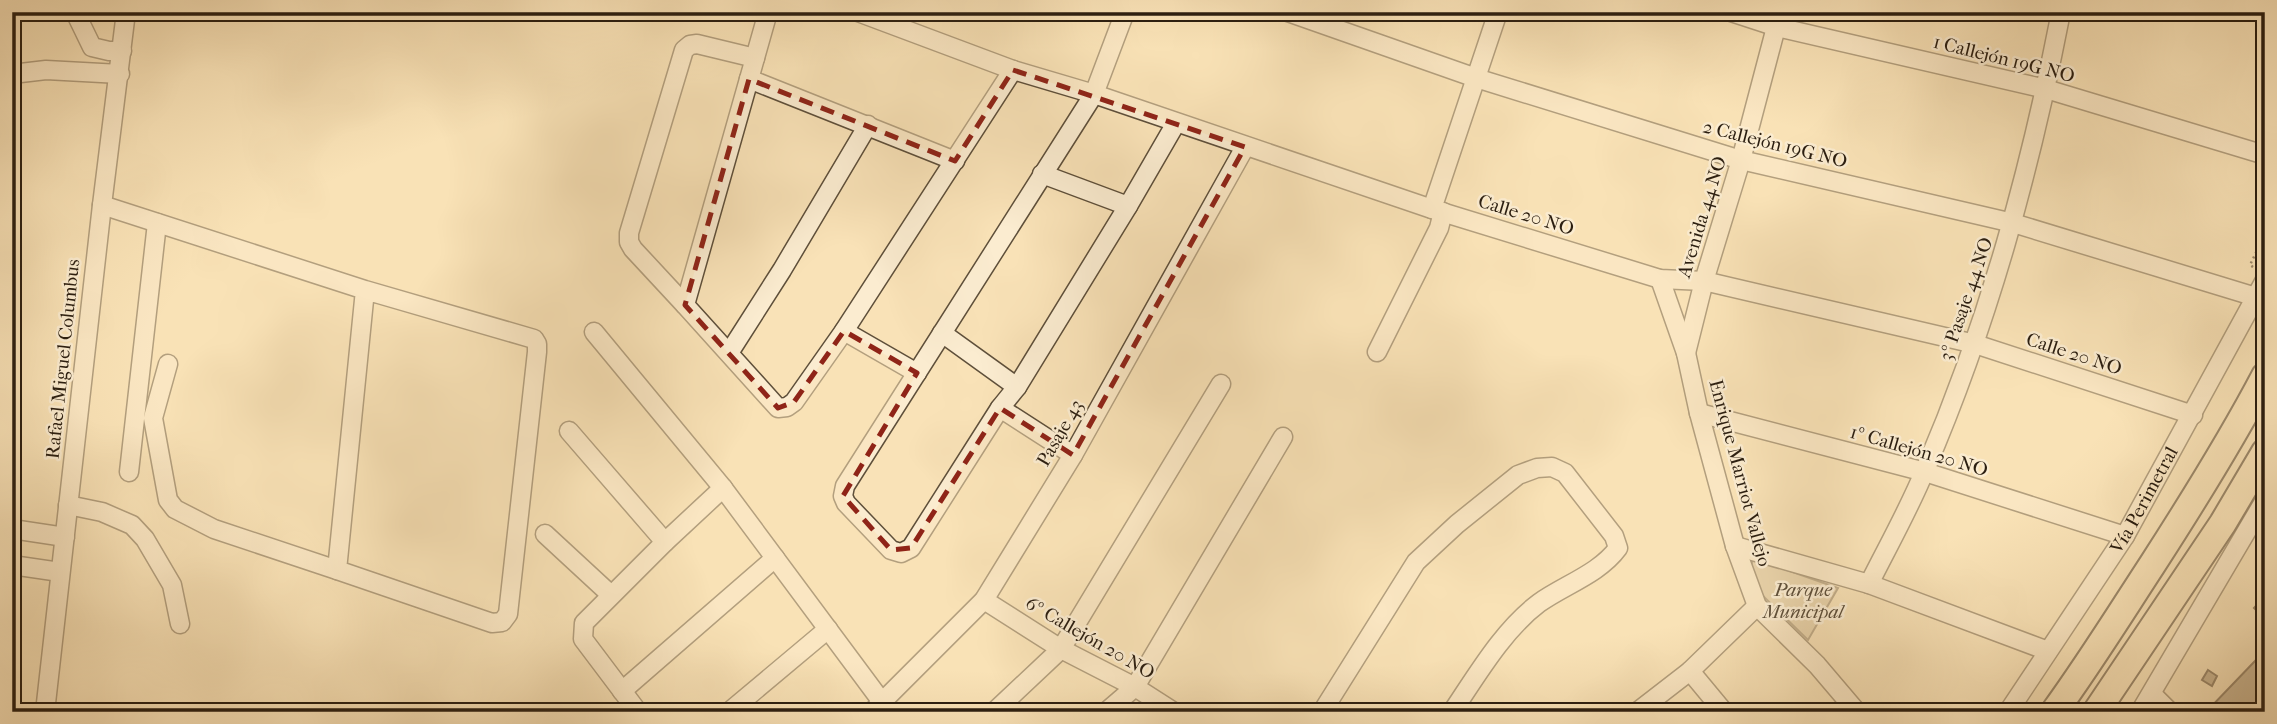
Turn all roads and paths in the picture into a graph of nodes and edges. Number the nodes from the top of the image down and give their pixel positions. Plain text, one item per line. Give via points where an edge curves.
1 (75, 12) edge
2 (126, 12) edge
3 (768, 12) edge
4 (858, 12) edge
5 (1125, 12) edge
6 (1288, 12) edge
7 (1498, 12) edge
8 (1731, 12) edge
9 (2061, 12) edge
10 (1778, 20) edge
11 (122, 51) junction
12 (755, 58) junction
13 (1013, 70) junction
14 (12, 74) edge
15 (120, 74) junction
16 (1476, 78) junction
17 (748, 79) junction
18 (2046, 89) junction
19 (1094, 94) junction
20 (1176, 123) junction
21 (868, 125) junction
22 (1245, 147) junction
23 (2265, 155) edge
24 (955, 160) junction
25 (1741, 160) junction
26 (1042, 174) junction
27 (102, 205) junction
28 (1128, 206) junction
29 (1438, 211) junction
30 (157, 223) junction
31 (2014, 223) junction
32 (2265, 234) edge
33 (2265, 248) edge
34 (1660, 279) junction
35 (2265, 280) edge
36 (1704, 281) junction
37 (365, 290) junction
38 (2256, 297) junction
39 (685, 305) junction
40 (844, 331) junction
41 (594, 332) dead end
42 (942, 333) junction
43 (1975, 344) junction
44 (1377, 352) dead end
45 (729, 353) junction
46 (1686, 353) junction
47 (168, 364) dead end
48 (917, 373) junction
49 (2265, 376) edge
50 (1221, 384) dead end
51 (1017, 387) junction
52 (1000, 408) junction
53 (1699, 414) junction
54 (2193, 415) junction
55 (569, 431) dead end
56 (1283, 437) dead end
57 (2265, 452) edge
58 (1073, 455) junction
59 (130, 472) dead end
60 (1925, 472) junction
61 (723, 488) junction
62 (2265, 500) edge
63 (68, 505) junction
64 (2260, 522) edge
65 (12, 529) edge
66 (545, 534) dead end
67 (2125, 536) junction
68 (65, 537) junction
69 (665, 542) junction
70 (1735, 546) junction
71 (775, 558) junction
72 (12, 565) edge
73 (337, 570) junction
74 (60, 572) junction
75 (1869, 584) junction
76 (611, 595) junction
77 (985, 600) junction
78 (1757, 606) junction
79 (180, 624) dead end
80 (828, 629) junction
81 (1061, 649) junction
82 (2048, 651) junction
83 (1690, 671) junction
84 (1135, 687) junction
85 (622, 691) junction
86 (2152, 694) junction
87 (877, 707) edge
88 (45, 712) edge
89 (638, 712) edge
90 (729, 712) edge
91 (994, 712) edge
92 (1106, 712) edge
93 (1174, 712) edge
94 (1322, 712) edge
95 (1452, 712) edge
96 (1637, 712) edge
97 (1724, 712) edge
98 (1857, 712) edge
99 (2008, 712) edge
100 (2054, 712) edge
101 (2096, 712) edge
102 (2140, 712) edge
103 (2170, 712) edge

1 - 11 street via 92,47
2 - 11 street, Rafael Miguel Columbus
3 - 12 street
4 - 13 street, Calle 20 NO
5 - 19 street
6 - 16 street, 2 Callejón 19G NO
7 - 16 street
8 - 10 street, 1 Callejón 19G NO
9 - 18 street, 3º Pasaje 44 NO
10 - 18 street, 1 Callejón 19G NO
10 - 25 street, Avenida 44 NO
11 - 15 street, Rafael Miguel Columbus
12 - 17 street
12 - 39 street via 697,44 684,50 629,233 633,249
13 - 19 street, Calle 20 NO
13 - 24 street
14 - 15 street via 46,70
15 - 27 street, Rafael Miguel Columbus
16 - 25 street, 2 Callejón 19G NO
16 - 29 street
17 - 21 street
17 - 39 street
18 - 23 street, 1 Callejón 19G NO
18 - 31 street, 3º Pasaje 44 NO
19 - 20 street, Calle 20 NO
19 - 26 street
20 - 22 street, Calle 20 NO
20 - 28 street
21 - 24 street
21 - 45 street
22 - 29 street, Calle 20 NO
22 - 58 street, Pasaje 43
24 - 40 street
25 - 31 street, 2 Callejón 19G NO
25 - 36 street, Avenida 44 NO
26 - 28 street
26 - 42 street
27 - 30 street
27 - 63 street, Rafael Miguel Columbus
28 - 51 street
29 - 34 street, Calle 20 NO
29 - 44 street via 1439,228
30 - 37 street
30 - 59 street
31 - 38 street, 2 Callejón 19G NO
31 - 43 street, 3º Pasaje 44 NO
32 - 33 path via 2250,265 2255,268
34 - 36 street, Calle 20 NO
34 - 46 street, Enrique Marriot Vallejo
35 - 38 street, Vía Perimetral
36 - 43 street, Calle 20 NO
36 - 46 street, Avenida 44 NO
37 - 73 street
37 - 73 street via 534,340 537,352 508,614 502,622 492,623
38 - 54 street, Vía Perimetral
39 - 45 street
40 - 45 street via 787,407 778,408
40 - 48 street
41 - 61 street
42 - 48 street
42 - 51 street
43 - 54 street, Calle 20 NO
43 - 60 street, 3º Pasaje 44 NO
46 - 53 street, Enrique Marriot Vallejo
47 - 73 street via 153,418 167,500 214,529
48 - 52 street via 842,496 891,550 901,553 911,548
49 - 100 highway, Vía Perimetral via 2188,509
50 - 81 street
51 - 52 street
52 - 58 street
53 - 60 street, 1º Callejón 20 NO
53 - 70 street, Enrique Marriot Vallejo
54 - 67 street, Vía Perimetral
55 - 69 street
56 - 84 street
57 - 101 highway
58 - 77 street, Pasaje 43
60 - 67 street, 1º Callejón 20 NO
60 - 75 street, 3º Pasaje 44 NO
61 - 69 street
61 - 71 street
62 - 64 street
63 - 68 street, Rafael Miguel Columbus
63 - 79 street via 132,525 172,585
64 - 86 street
65 - 68 street
66 - 76 street
67 - 82 street, Vía Perimetral
68 - 74 street, Rafael Miguel Columbus
69 - 76 street
70 - 75 street
70 - 78 street, Enrique Marriot Vallejo
71 - 80 street
71 - 85 street
72 - 74 street
74 - 88 street, Rafael Miguel Columbus
75 - 82 street
76 - 85 street via 583,623 582,631 583,639
77 - 81 street, 6º Callejón 20 NO
77 - 87 street, Pasaje 43
78 - 83 street
78 - 98 street
80 - 87 street
80 - 90 street
81 - 84 street, 6º Callejón 20 NO
81 - 91 street
82 - 99 street, Vía Perimetral
83 - 96 street
83 - 97 street
84 - 92 street
84 - 93 street, 6º Callejón 20 NO
85 - 89 street
86 - 102 street
86 - 103 street
94 - 95 street via 1416,562 1518,475 1552,467 1565,473 1614,536 1618,548 1521,618

